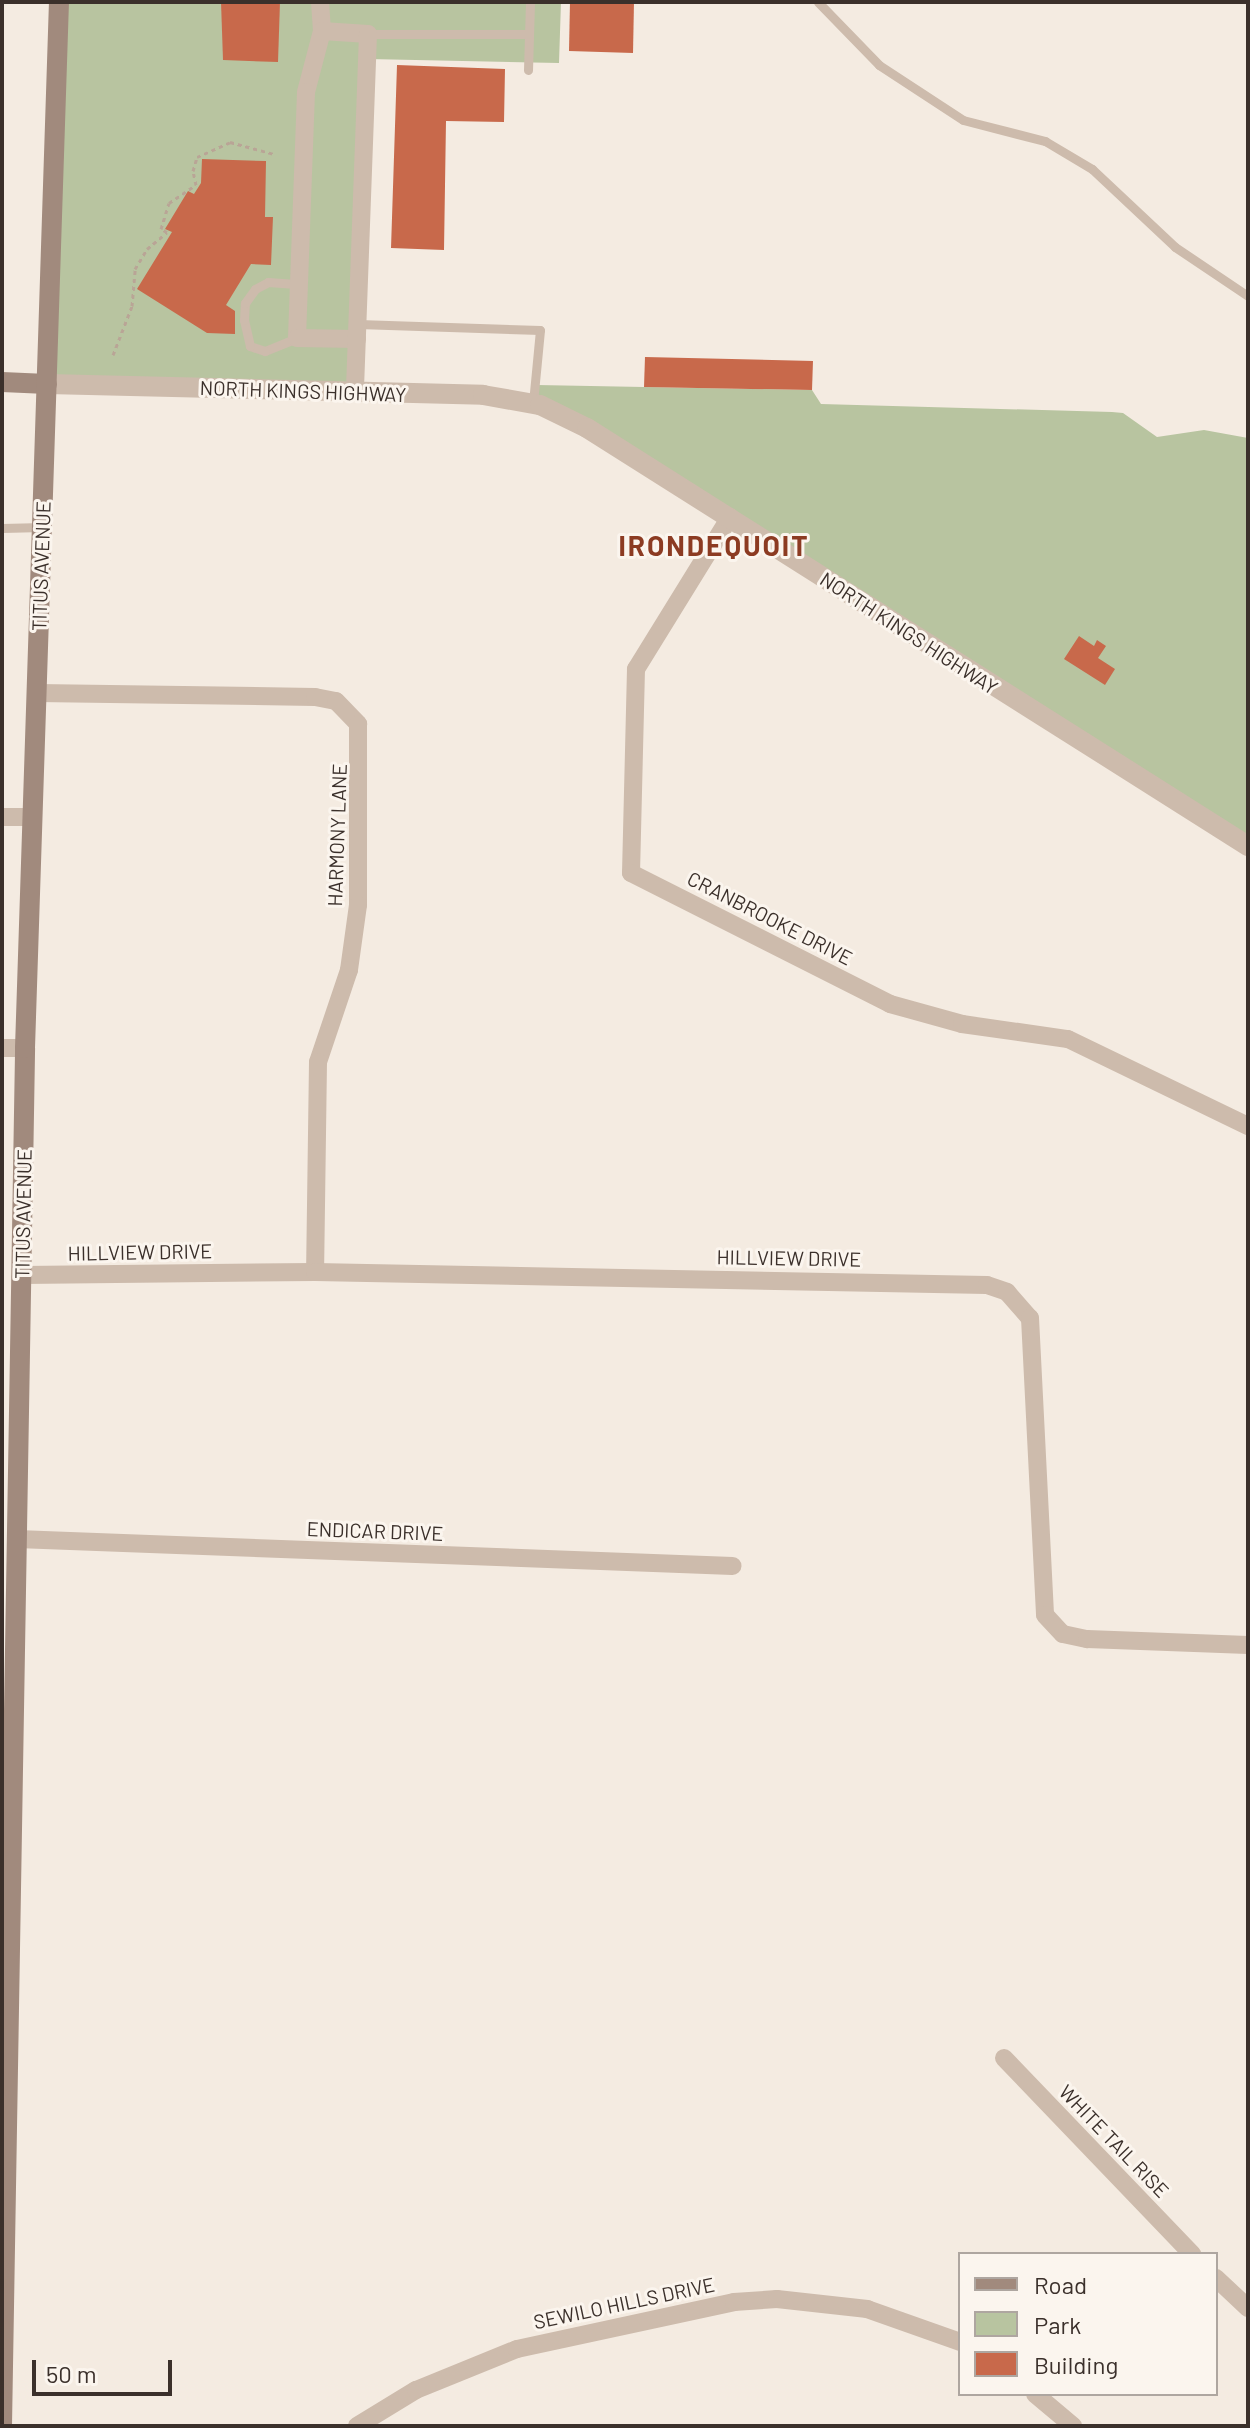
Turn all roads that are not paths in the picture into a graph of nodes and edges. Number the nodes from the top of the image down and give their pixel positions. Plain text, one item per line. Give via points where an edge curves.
1 (59, 2) edge
2 (320, 2) edge
3 (530, 2) edge
4 (818, 2) edge
5 (322, 31) junction
6 (368, 34) junction
7 (529, 34) junction
8 (528, 70) dead end
9 (299, 284) junction
10 (1248, 296) edge
11 (358, 332) junction
12 (297, 338) junction
13 (2, 382) edge
14 (47, 384) junction
15 (355, 393) junction
16 (533, 403) junction
17 (730, 517) junction
18 (43, 527) junction
19 (2, 528) edge
20 (37, 693) junction
21 (2, 817) edge
22 (32, 817) junction
23 (1248, 846) edge
24 (2, 1048) edge
25 (25, 1048) junction
26 (1248, 1126) edge
27 (315, 1272) junction
28 (23, 1275) junction
29 (17, 1539) junction
30 (732, 1566) dead end
31 (1248, 1645) edge
32 (8, 1812) edge
33 (6, 1989) edge
34 (1004, 2058) dead end
35 (1190, 2252) edge
36 (1218, 2280) edge
37 (1248, 2308) edge
38 (958, 2341) edge
39 (1037, 2396) edge
40 (2, 2426) edge
41 (357, 2426) edge
42 (1073, 2426) edge

1 - 14 main road, TITUS AVENUE
2 - 5 street
3 - 7 lane
4 - 10 lane via 879,65 963,120 1045,141 1092,169 1175,247
5 - 6 street
5 - 9 street via 306,92
6 - 7 lane
6 - 11 street
7 - 8 lane
9 - 12 street
9 - 12 lane via 268,282 255,289 245,303 244,320 250,346 265,351
11 - 12 street
11 - 15 street
11 - 16 lane via 540,330
13 - 14 main road
14 - 15 street, NORTH KINGS HIGHWAY
14 - 18 main road, TITUS AVENUE
15 - 16 street, NORTH KINGS HIGHWAY via 483,395
16 - 17 street, NORTH KINGS HIGHWAY via 578,423
17 - 23 street, NORTH KINGS HIGHWAY
17 - 26 street, CRANBROOKE DRIVE via 636,669 631,873 890,1004 962,1024 1068,1039
18 - 19 lane
18 - 20 main road, TITUS AVENUE
20 - 22 main road, TITUS AVENUE
20 - 27 street, HARMONY LANE via 315,697 336,701 358,724 358,905 349,970 326,1025 318,1062
21 - 22 street
22 - 25 main road, TITUS AVENUE
24 - 25 street
25 - 28 main road, TITUS AVENUE
27 - 28 street, HILLVIEW DRIVE
27 - 31 street, HILLVIEW DRIVE via 967,1283 1007,1292 1030,1318 1032,1334 1031,1408 1045,1615 1063,1634 1087,1639
28 - 29 main road, TITUS AVENUE
29 - 30 street, ENDICAR DRIVE
29 - 32 main road, TITUS AVENUE
32 - 33 main road, TITUS AVENUE
33 - 40 main road, TITUS AVENUE
34 - 35 street, WHITE TAIL RISE
36 - 37 street
38 - 41 street, SEWILO HILLS DRIVE via 867,2309 793,2300 734,2302 517,2349 416,2390
39 - 42 street

